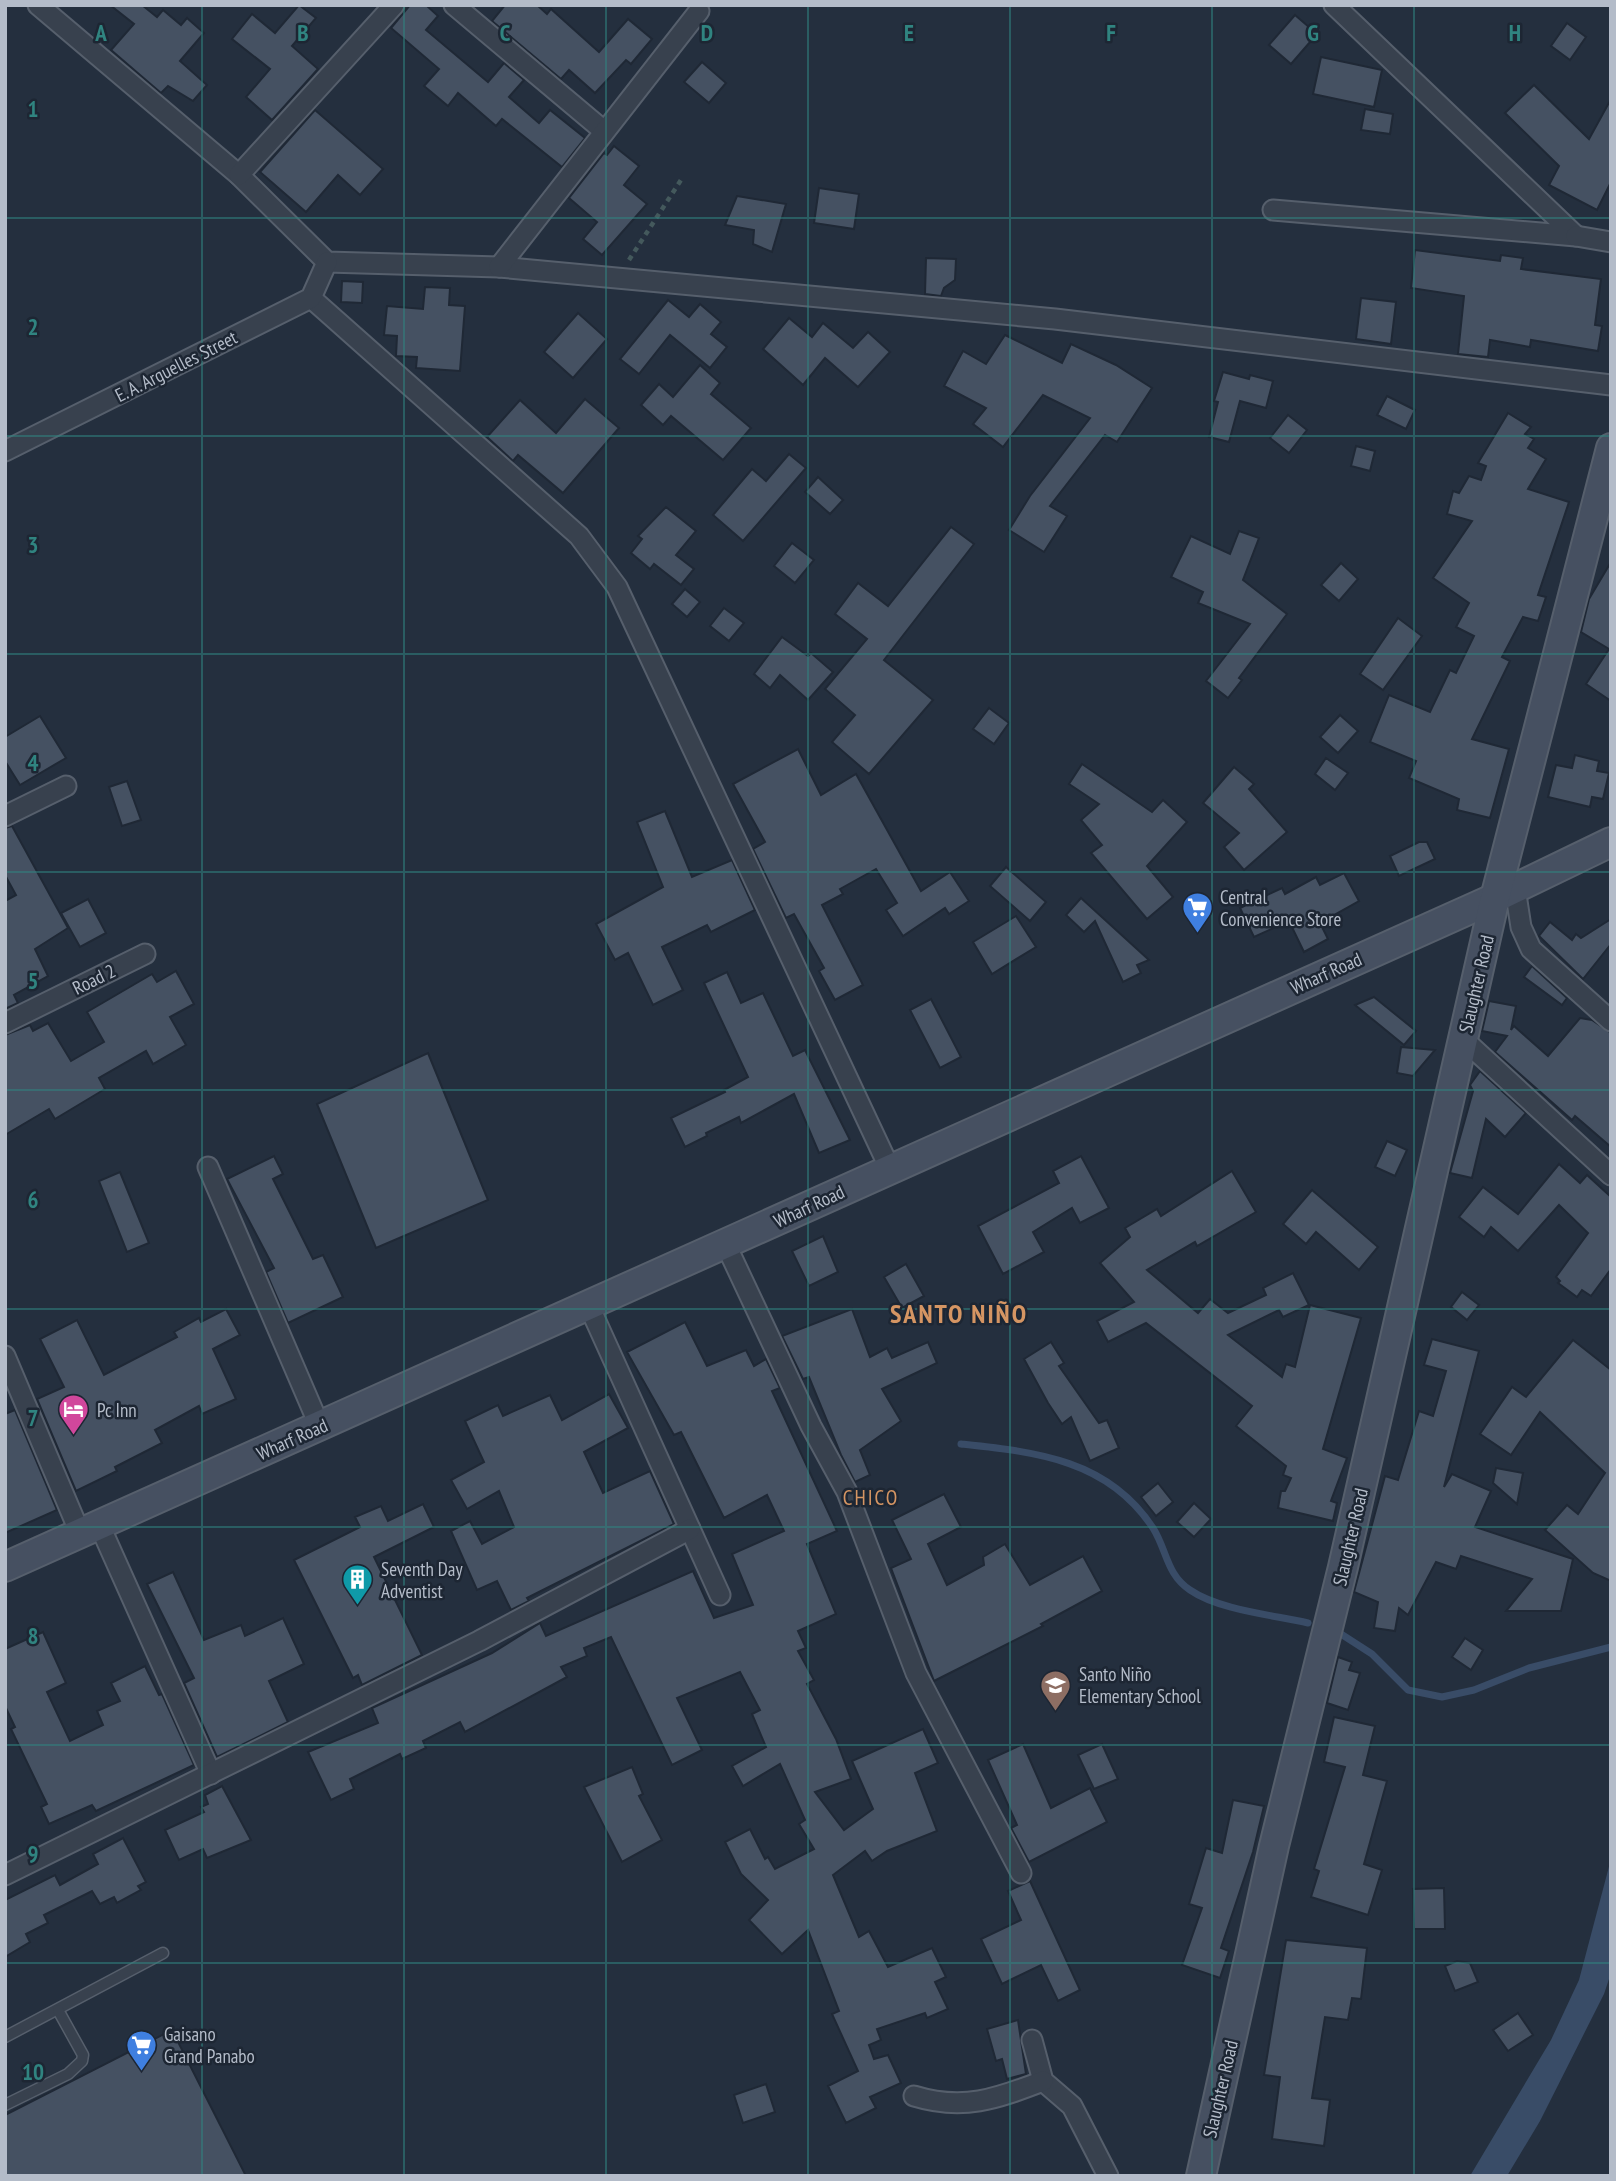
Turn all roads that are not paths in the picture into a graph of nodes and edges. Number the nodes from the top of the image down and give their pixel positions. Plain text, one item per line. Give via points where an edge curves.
1 (38, 5) edge
2 (394, 5) edge
3 (454, 5) edge
4 (1334, 5) edge
5 (699, 11) dead end
6 (604, 131) junction
7 (239, 175) junction
8 (1273, 210) dead end
9 (1576, 236) junction
10 (1611, 242) edge
11 (327, 262) junction
12 (499, 267) junction
13 (311, 298) junction
14 (1611, 385) edge
15 (1611, 448) edge
16 (5, 451) edge
17 (66, 786) dead end
18 (5, 816) edge
19 (1611, 842) edge
20 (1505, 893) junction
21 (145, 954) dead end
22 (1611, 1021) edge
23 (5, 1023) edge
24 (1463, 1039) junction
25 (208, 1167) dead end
26 (890, 1169) junction
27 (1611, 1175) edge
28 (726, 1245) junction
29 (589, 1306) junction
30 (5, 1356) edge
31 (320, 1427) junction
32 (90, 1529) junction
33 (690, 1529) junction
34 (5, 1567) edge
35 (720, 1595) dead end
36 (211, 1774) junction
37 (1021, 1873) dead end
38 (5, 1875) edge
39 (163, 1953) dead end
40 (58, 2010) junction
41 (5, 2037) edge
42 (1032, 2040) dead end
43 (1043, 2081) junction
44 (914, 2096) dead end
45 (5, 2105) edge
46 (1108, 2176) edge
47 (1201, 2176) edge

1 - 7 street
2 - 7 street
3 - 6 street
4 - 9 street
5 - 6 street
6 - 12 street
7 - 11 street
8 - 9 street
9 - 10 street
11 - 12 street
11 - 13 street
12 - 14 street via 1055,319
13 - 16 street, E. A. Arguelles Street
13 - 26 street via 551,510 618,587
15 - 20 street, Slaughter Road
17 - 18 street
19 - 20 street, Wharf Road
20 - 22 street via 1531,948
20 - 24 street, Slaughter Road
20 - 26 street, Wharf Road
21 - 23 street, Road 2
24 - 27 street
24 - 47 street, Slaughter Road
25 - 31 street
26 - 28 street, Wharf Road
28 - 29 street, Wharf Road
28 - 37 street via 847,1492 916,1673
29 - 31 street, Wharf Road
29 - 33 street
30 - 32 street
31 - 32 street, Wharf Road
32 - 34 street, Wharf Road
32 - 36 street
33 - 35 street
33 - 36 street via 479,1641
36 - 38 street
39 - 40 lane
40 - 41 lane
40 - 45 lane via 82,2061 68,2074
42 - 43 street
43 - 44 street via 1001,2097 943,2105
43 - 46 street via 1072,2106

